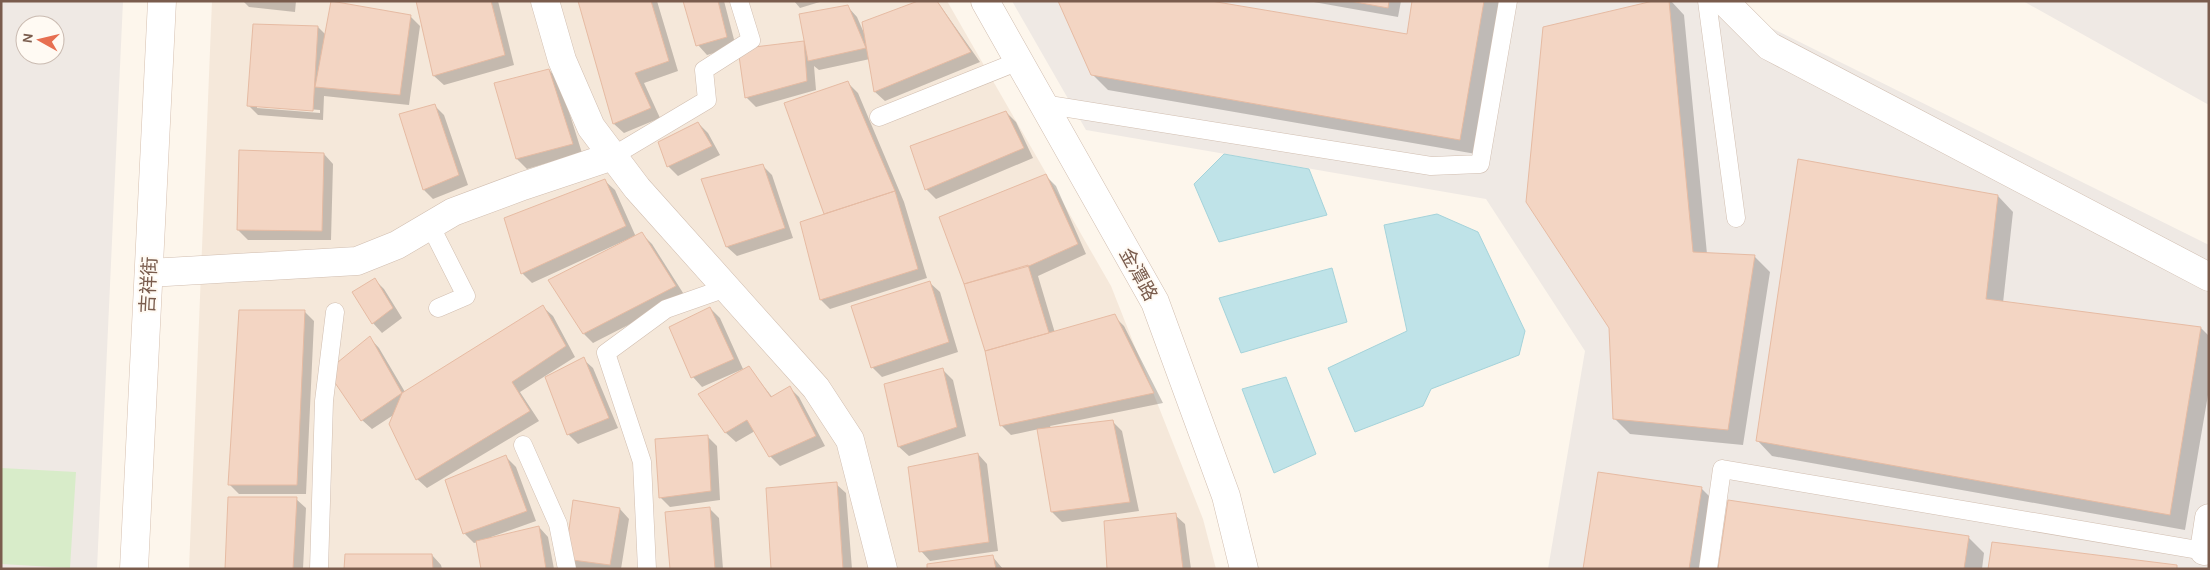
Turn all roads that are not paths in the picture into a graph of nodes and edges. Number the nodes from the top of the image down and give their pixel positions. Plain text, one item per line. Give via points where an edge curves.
1 (162, 1) edge
2 (545, 1) edge
3 (739, 1) edge
4 (985, 1) edge
5 (1508, 1) edge
6 (1707, 1) edge
7 (1724, 1) edge
8 (1019, 62) junction
9 (1043, 104) junction
10 (879, 117) dead end
11 (612, 156) junction
12 (1736, 218) dead end
13 (430, 225) junction
14 (149, 273) junction
15 (2209, 277) edge
16 (726, 288) junction
17 (438, 308) dead end
18 (335, 312) dead end
19 (523, 445) dead end
20 (2209, 518) edge
21 (2207, 552) edge
22 (134, 569) edge
23 (320, 569) edge
24 (566, 569) edge
25 (647, 569) edge
26 (884, 569) edge
27 (1244, 569) edge
28 (1708, 569) edge

1 - 14 street, 吉祥街
2 - 11 street via 562,60 591,126
3 - 11 lane via 751,40 704,70 707,100
4 - 8 street, 金潭路
5 - 9 lane via 1480,164 1431,166
6 - 12 lane
7 - 15 street via 1769,46
8 - 9 street, 金潭路
8 - 10 lane
9 - 27 street, 金潭路 via 1155,302 1226,496
11 - 13 street via 454,212
11 - 16 street
13 - 14 street via 397,245 357,261
13 - 17 lane via 466,296
14 - 22 street, 吉祥街
16 - 25 lane via 666,309 606,353 642,462
16 - 26 street via 816,388 850,440
18 - 23 lane via 324,401
19 - 24 lane via 558,524
20 - 21 street
21 - 28 lane via 1722,468

